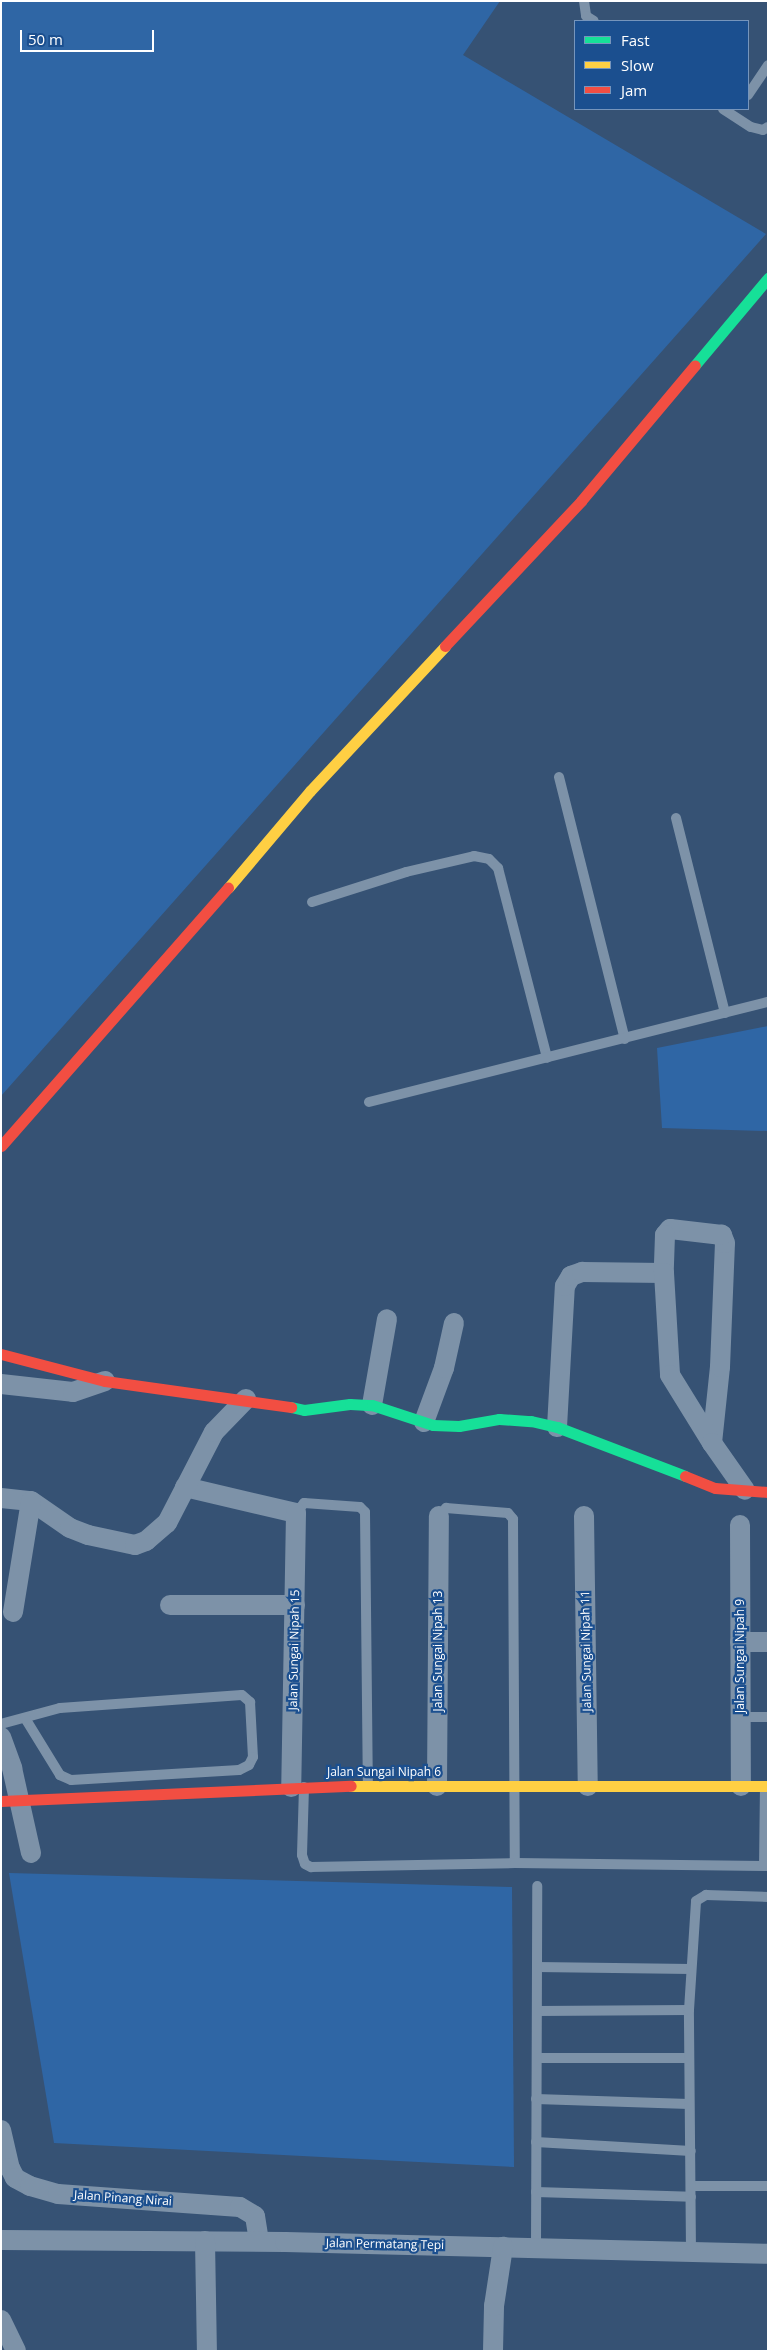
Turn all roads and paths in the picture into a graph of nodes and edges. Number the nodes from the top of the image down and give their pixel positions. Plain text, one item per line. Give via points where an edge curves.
1 (584, 1) edge
2 (592, 20) edge
3 (768, 65) edge
4 (749, 94) edge
5 (736, 112) edge
6 (768, 127) edge
7 (768, 278) edge
8 (559, 776) dead end
9 (676, 818) dead end
10 (312, 902) dead end
11 (768, 1002) edge
12 (725, 1013) junction
13 (625, 1039) junction
14 (547, 1058) junction
15 (369, 1102) dead end
16 (1, 1146) edge
17 (664, 1273) junction
18 (387, 1318) dead end
19 (454, 1323) dead end
20 (1, 1354) edge
21 (105, 1382) junction
22 (1, 1384) edge
23 (246, 1399) junction
24 (372, 1405) junction
25 (424, 1422) junction
26 (556, 1427) junction
27 (712, 1443) junction
28 (185, 1487) junction
29 (745, 1490) junction
30 (768, 1492) edge
31 (1, 1498) edge
32 (31, 1501) junction
33 (296, 1513) junction
34 (440, 1516) joint
35 (584, 1516) dead end
36 (740, 1525) dead end
37 (295, 1605) junction
38 (170, 1606) dead end
39 (13, 1612) dead end
40 (740, 1642) junction
41 (768, 1642) edge
42 (740, 1717) junction
43 (768, 1717) edge
44 (25, 1718) junction
45 (1, 1724) edge
46 (1, 1738) edge
47 (298, 1786) junction
48 (368, 1786) junction
49 (438, 1786) junction
50 (512, 1786) junction
51 (588, 1786) junction
52 (741, 1786) junction
53 (766, 1786) edge
54 (10, 1801) edge
55 (31, 1853) dead end
56 (515, 1863) junction
57 (766, 1866) edge
58 (537, 1886) dead end
59 (768, 1897) edge
60 (537, 1967) junction
61 (692, 1969) junction
62 (689, 2010) junction
63 (537, 2011) junction
64 (537, 2058) junction
65 (689, 2058) junction
66 (536, 2099) junction
67 (689, 2104) junction
68 (1, 2130) edge
69 (536, 2142) junction
70 (691, 2151) junction
71 (768, 2186) edge
72 (692, 2191) junction
73 (536, 2192) junction
74 (1, 2240) edge
75 (205, 2241) junction
76 (259, 2241) junction
77 (503, 2247) junction
78 (536, 2248) junction
79 (691, 2252) junction
80 (768, 2254) edge
81 (1, 2320) edge
82 (16, 2351) edge
83 (207, 2351) edge
84 (493, 2351) edge

1 - 2 lane via 586,16
3 - 4 lane
5 - 6 lane via 751,127 763,130
7 - 16 street via 581,501 310,791 175,950
8 - 13 lane
9 - 12 lane
10 - 14 lane via 406,872 474,856 489,859 498,868
11 - 12 lane
12 - 13 lane
13 - 14 lane
14 - 15 lane
17 - 26 street via 582,1272 571,1276 565,1286
17 - 27 street via 670,1374
17 - 27 street via 667,1231 722,1235 725,1243 720,1367
18 - 24 street
19 - 25 street via 444,1368
20 - 21 street via 36,1360
21 - 22 street via 73,1392
21 - 23 street
23 - 24 street via 304,1410 350,1404
23 - 28 street via 214,1432
24 - 25 street
25 - 26 street via 460,1426 513,1419
26 - 29 street via 715,1488
27 - 29 street
28 - 32 street via 158,1534 135,1545 70,1528
28 - 33 street
29 - 30 street
31 - 32 street
32 - 39 street
33 - 37 street, Jalan Sungai Nipah 15
33 - 48 lane via 304,1503 360,1507 365,1512
34 - 49 street, Jalan Sungai Nipah 13
34 - 50 lane via 446,1508 508,1513 513,1518
35 - 51 street, Jalan Sungai Nipah 11
36 - 40 street, Jalan Sungai Nipah 9
37 - 38 street
37 - 47 street, Jalan Sungai Nipah 15
40 - 41 street
40 - 42 street, Jalan Sungai Nipah 9
42 - 43 lane
42 - 52 street, Jalan Sungai Nipah 9
44 - 44 lane via 60,1708 242,1695 250,1702 253,1756 249,1765 239,1770 71,1780 60,1775
44 - 45 lane
46 - 54 street
47 - 48 street, Jalan Sungai Nipah 6
47 - 54 street, Jalan Sungai Nipah 6
47 - 56 lane via 302,1855 305,1864 311,1867
48 - 49 street, Jalan Sungai Nipah 6
49 - 50 street, Jalan Sungai Nipah 6
50 - 51 street, Jalan Sungai Nipah 6
50 - 56 lane
51 - 52 street, Jalan Sungai Nipah 6
52 - 53 street, Jalan Sungai Nipah 6
53 - 57 lane
54 - 55 street
56 - 57 lane
58 - 60 lane
59 - 61 lane via 699,1897 696,1901
60 - 61 lane
60 - 63 lane
61 - 62 lane
62 - 63 lane
62 - 65 lane
63 - 64 lane
64 - 65 lane
64 - 66 lane
65 - 67 lane
66 - 67 lane
66 - 69 lane
67 - 70 lane
68 - 76 street, Jalan Pinang Nirai via 10,2168 16,2178 30,2186 58,2194 240,2207 254,2216
69 - 70 lane
69 - 73 lane
70 - 72 lane
71 - 72 lane
72 - 73 lane
72 - 79 lane
73 - 78 lane
74 - 75 street, Jalan Permatang Tepi
75 - 76 street, Jalan Permatang Tepi
75 - 83 street
76 - 77 street, Jalan Permatang Tepi
77 - 78 street, Jalan Permatang Tepi
77 - 84 street via 494,2306
78 - 79 street, Jalan Permatang Tepi
79 - 80 street, Jalan Permatang Tepi
81 - 82 street

